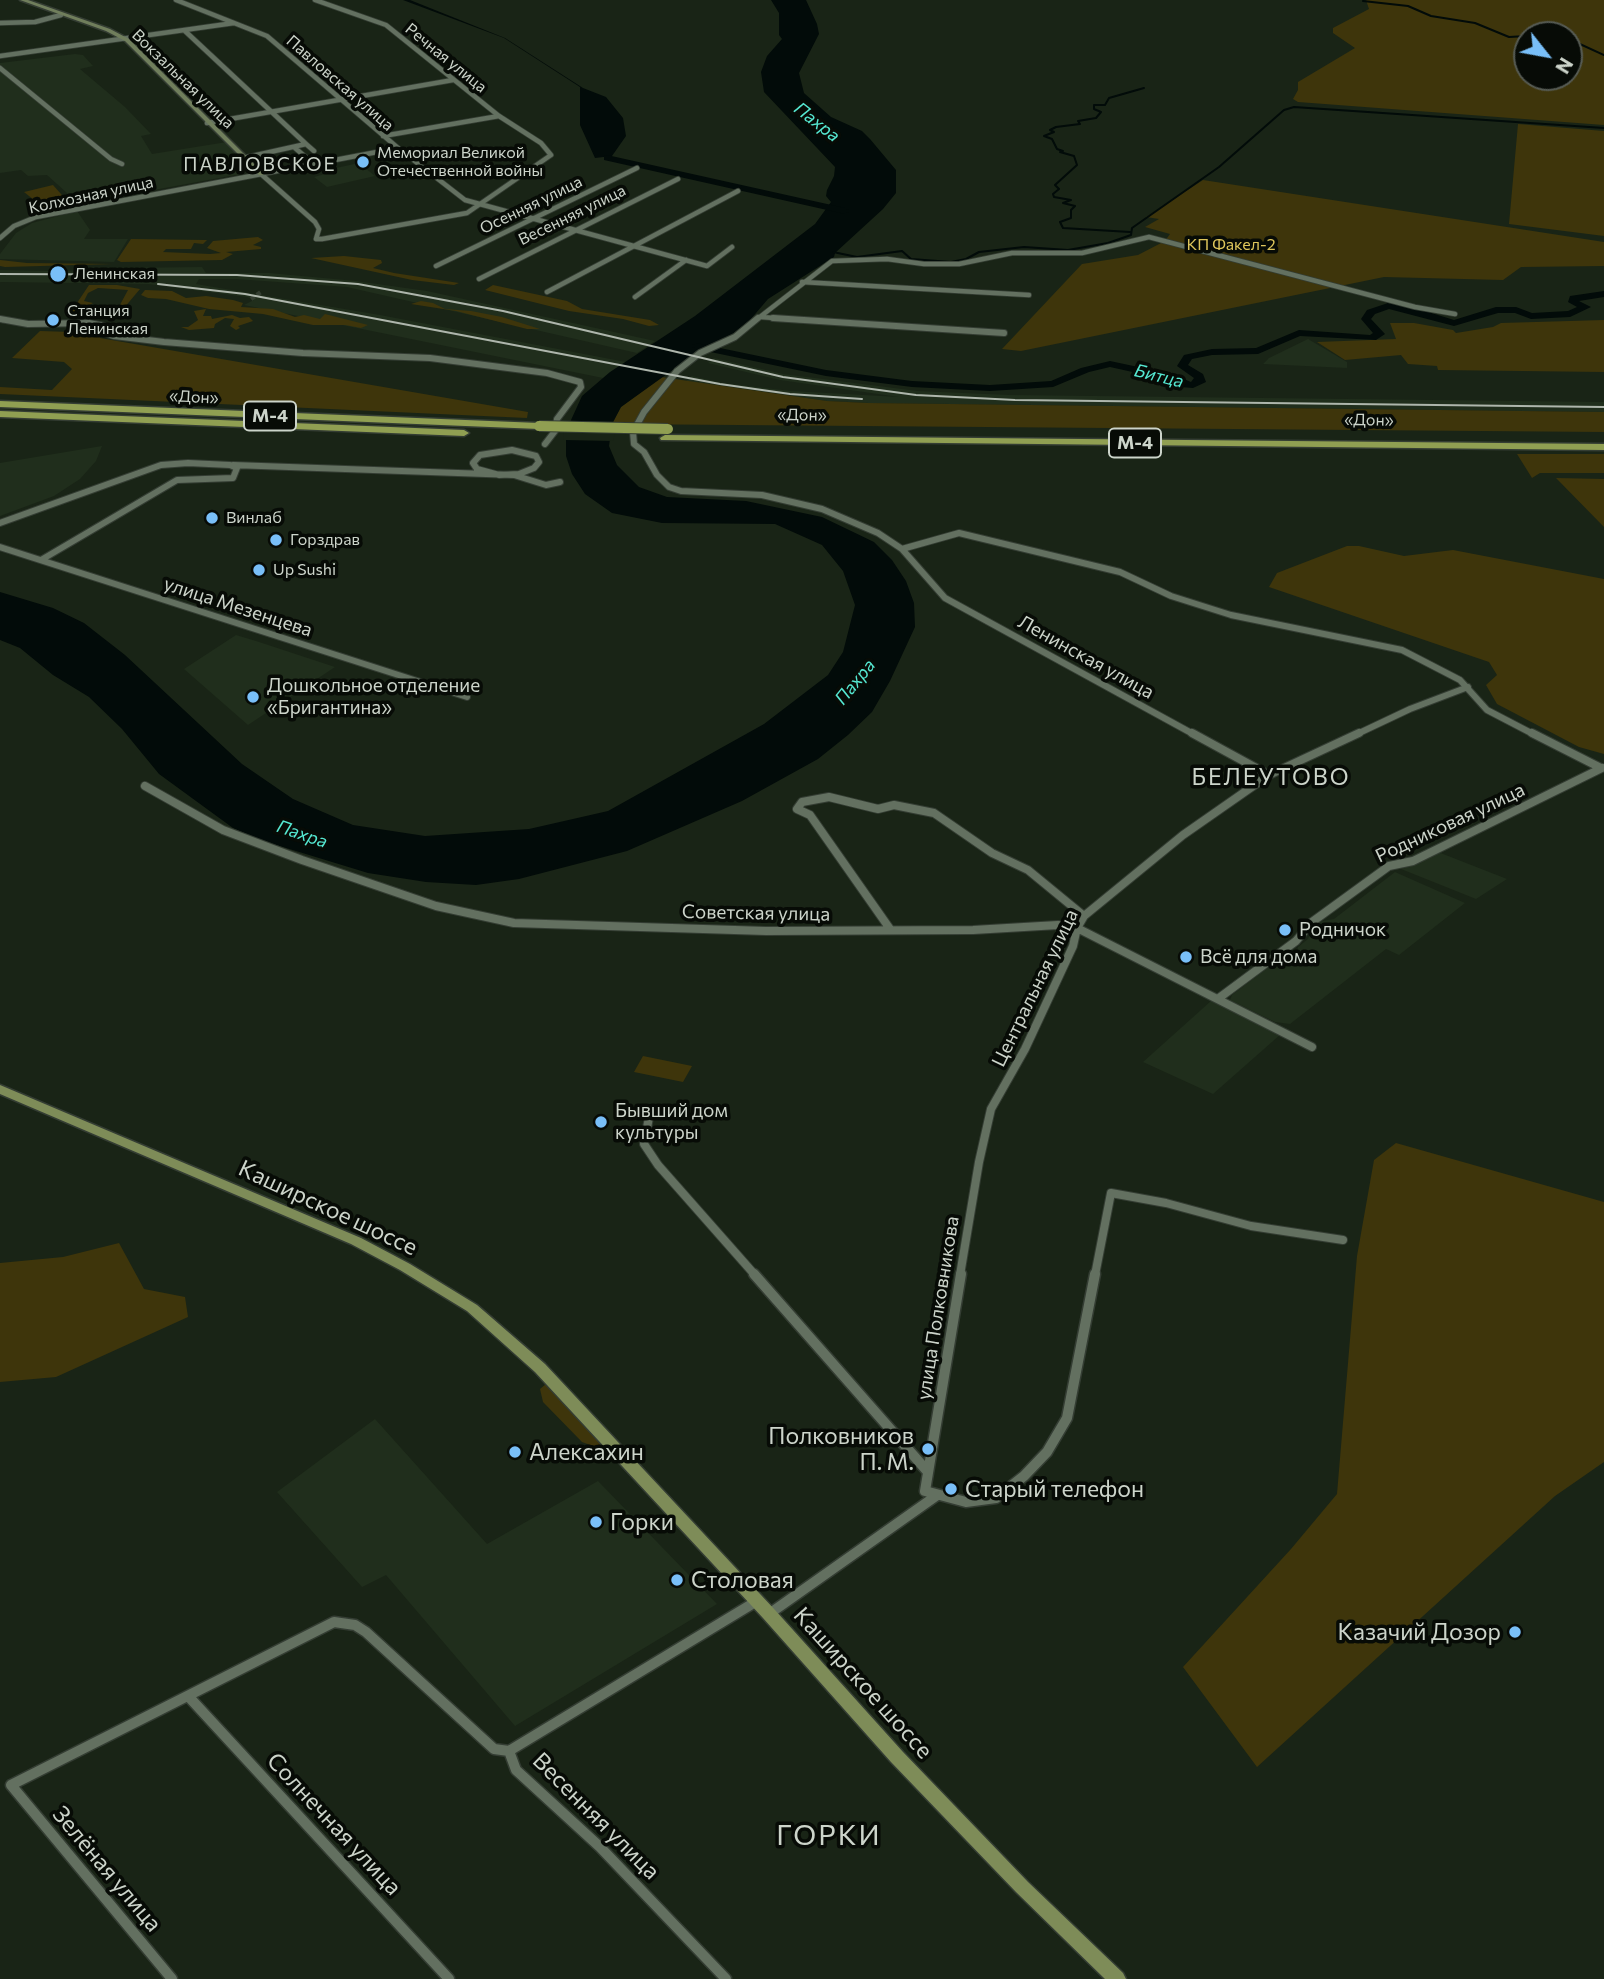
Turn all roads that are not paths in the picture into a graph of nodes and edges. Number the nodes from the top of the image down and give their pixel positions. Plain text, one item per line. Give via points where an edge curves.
1 (23, 0) edge
2 (176, 0) edge
3 (315, 0) edge
4 (61, 15) junction
5 (237, 22) junction
6 (0, 23) edge
7 (185, 31) junction
8 (127, 40) junction
9 (0, 56) edge
10 (0, 68) edge
11 (453, 80) junction
12 (341, 99) junction
13 (272, 111) junction
14 (499, 117) junction
15 (207, 123) junction
16 (383, 136) junction
17 (306, 144) junction
18 (295, 148) junction
19 (398, 148) junction
20 (314, 151) dead end
21 (243, 158) junction
22 (122, 164) dead end
23 (314, 164) junction
24 (637, 168) dead end
25 (261, 174) junction
26 (678, 179) dead end
27 (738, 191) dead end
28 (477, 204) junction
29 (531, 219) junction
30 (14, 226) junction
31 (2, 228) dead end
32 (577, 230) junction
33 (0, 238) edge
34 (635, 246) junction
35 (732, 247) dead end
36 (686, 260) junction
37 (436, 266) dead end
38 (479, 279) dead end
39 (802, 282) junction
40 (547, 292) dead end
41 (1029, 295) dead end
42 (635, 297) dead end
43 (1455, 314) dead end
44 (761, 317) junction
45 (0, 319) edge
46 (1004, 333) dead end
47 (0, 404) edge
48 (0, 414) edge
49 (667, 433) junction
50 (540, 435) junction
51 (1604, 438) edge
52 (1604, 447) edge
53 (473, 464) junction
54 (230, 465) junction
55 (534, 468) junction
56 (449, 473) junction
57 (499, 475) junction
58 (536, 480) junction
59 (561, 482) dead end
60 (0, 523) edge
61 (0, 547) edge
62 (902, 549) junction
63 (41, 560) junction
64 (1468, 687) junction
65 (467, 696) dead end
66 (1602, 768) edge
67 (1269, 775) junction
68 (145, 786) dead end
69 (1084, 916) junction
70 (1077, 928) junction
71 (890, 929) junction
72 (1219, 998) junction
73 (1312, 1046) dead end
74 (0, 1089) edge
75 (650, 1112) dead end
76 (984, 1139) joint
77 (1343, 1240) dead end
78 (928, 1472) junction
79 (936, 1496) junction
80 (763, 1607) junction
81 (189, 1697) junction
82 (509, 1751) junction
83 (172, 1979) edge
84 (449, 1979) edge
85 (726, 1979) edge
86 (1116, 1979) edge

1 - 4 street, Вокзальная улица
2 - 5 street, Павловская улица
3 - 11 street, Речная улица via 378,20
4 - 6 street
4 - 8 street, Вокзальная улица
5 - 7 street
5 - 12 street, Павловская улица via 267,36
7 - 8 street
7 - 13 street
8 - 9 street
8 - 15 street, Вокзальная улица
10 - 22 street
11 - 12 street
11 - 14 street, Речная улица
12 - 13 street
12 - 16 street, Павловская улица
13 - 15 street
13 - 17 street
14 - 16 street
14 - 28 street, Речная улица via 541,143 551,155
15 - 21 street, Вокзальная улица
16 - 19 street, Павловская улица
17 - 18 street
17 - 20 street
18 - 21 street
18 - 23 street
19 - 23 street, Колхозная улица
19 - 28 street, Павловская улица via 465,200
21 - 25 street, Вокзальная улица
23 - 25 street, Колхозная улица
24 - 29 street, Осенняя улица
25 - 28 street, Вокзальная улица via 315,222 316,239 467,213
25 - 30 street, Колхозная улица via 78,208
26 - 32 street, Весенняя улица
27 - 34 street
28 - 29 street, Павловская улица
29 - 32 street, Павловская улица
29 - 37 street, Осенняя улица
30 - 31 street
30 - 33 street, Колхозная улица
32 - 34 street, Павловская улица
32 - 38 street, Весенняя улица
34 - 36 street, Павловская улица
34 - 40 street
35 - 36 street via 707,266
36 - 42 street
39 - 41 street
39 - 43 street via 842,259 959,264 1012,253 1082,253 1149,237
39 - 44 street
44 - 46 street
44 - 62 street, Ленинская улица via 677,371 644,412 633,432 634,444 669,487 691,493 762,495 822,509 878,533
45 - 50 street via 28,324 89,323 104,326 107,334 114,336 179,343 430,358 547,373 580,382 557,419 555,431
47 - 50 highway, «Дон» / М-4
48 - 50 highway, «Дон» / М-4
49 - 50 highway, «Дон» / М-4
49 - 51 highway, «Дон» / М-4
49 - 52 highway, «Дон» / М-4
53 - 55 street via 480,455 512,450 536,456 539,462
53 - 56 street
53 - 57 street
54 - 56 street
54 - 60 street via 161,465
54 - 63 street via 237,468 233,478 179,479
55 - 57 street
55 - 58 street
56 - 57 street
57 - 58 street
58 - 59 street via 546,485
61 - 63 street, улица Мезенцева
62 - 64 street via 959,533 1011,544 1120,572 1171,596 1231,615 1402,650
62 - 67 street, Ленинская улица via 945,598
63 - 65 street, улица Мезенцева
64 - 66 street via 1487,710
64 - 67 street, Центральная улица
66 - 72 street, Родниковая улица via 1413,861 1389,866
67 - 69 street, Центральная улица via 1184,835
68 - 71 street, Советская улица via 223,831 436,906 514,923 766,931
69 - 70 street, Центральная улица
69 - 71 street via 1028,870 992,853 934,813 894,805 878,809 829,797 802,802 797,809 810,816
70 - 71 street, Советская улица
70 - 72 street
70 - 76 street, Центральная улица via 1030,1038 991,1109
72 - 73 street
74 - 80 main road, Каширское шоссе via 356,1241 472,1308 540,1368
75 - 78 street via 644,1144 659,1165
76 - 78 street, улица Полковникова
77 - 79 street via 1251,1226 1111,1193 1067,1418 1048,1452 996,1499 965,1502
78 - 79 street, улица Полковникова via 925,1491
79 - 80 street
80 - 82 street
80 - 86 main road, Каширское шоссе via 916,1777
81 - 82 street, Весенняя улица via 334,1622 355,1625 494,1749
81 - 83 street, Зелёная улица via 11,1785
81 - 84 street, Солнечная улица
82 - 85 street, Весенняя улица via 516,1770 600,1847

